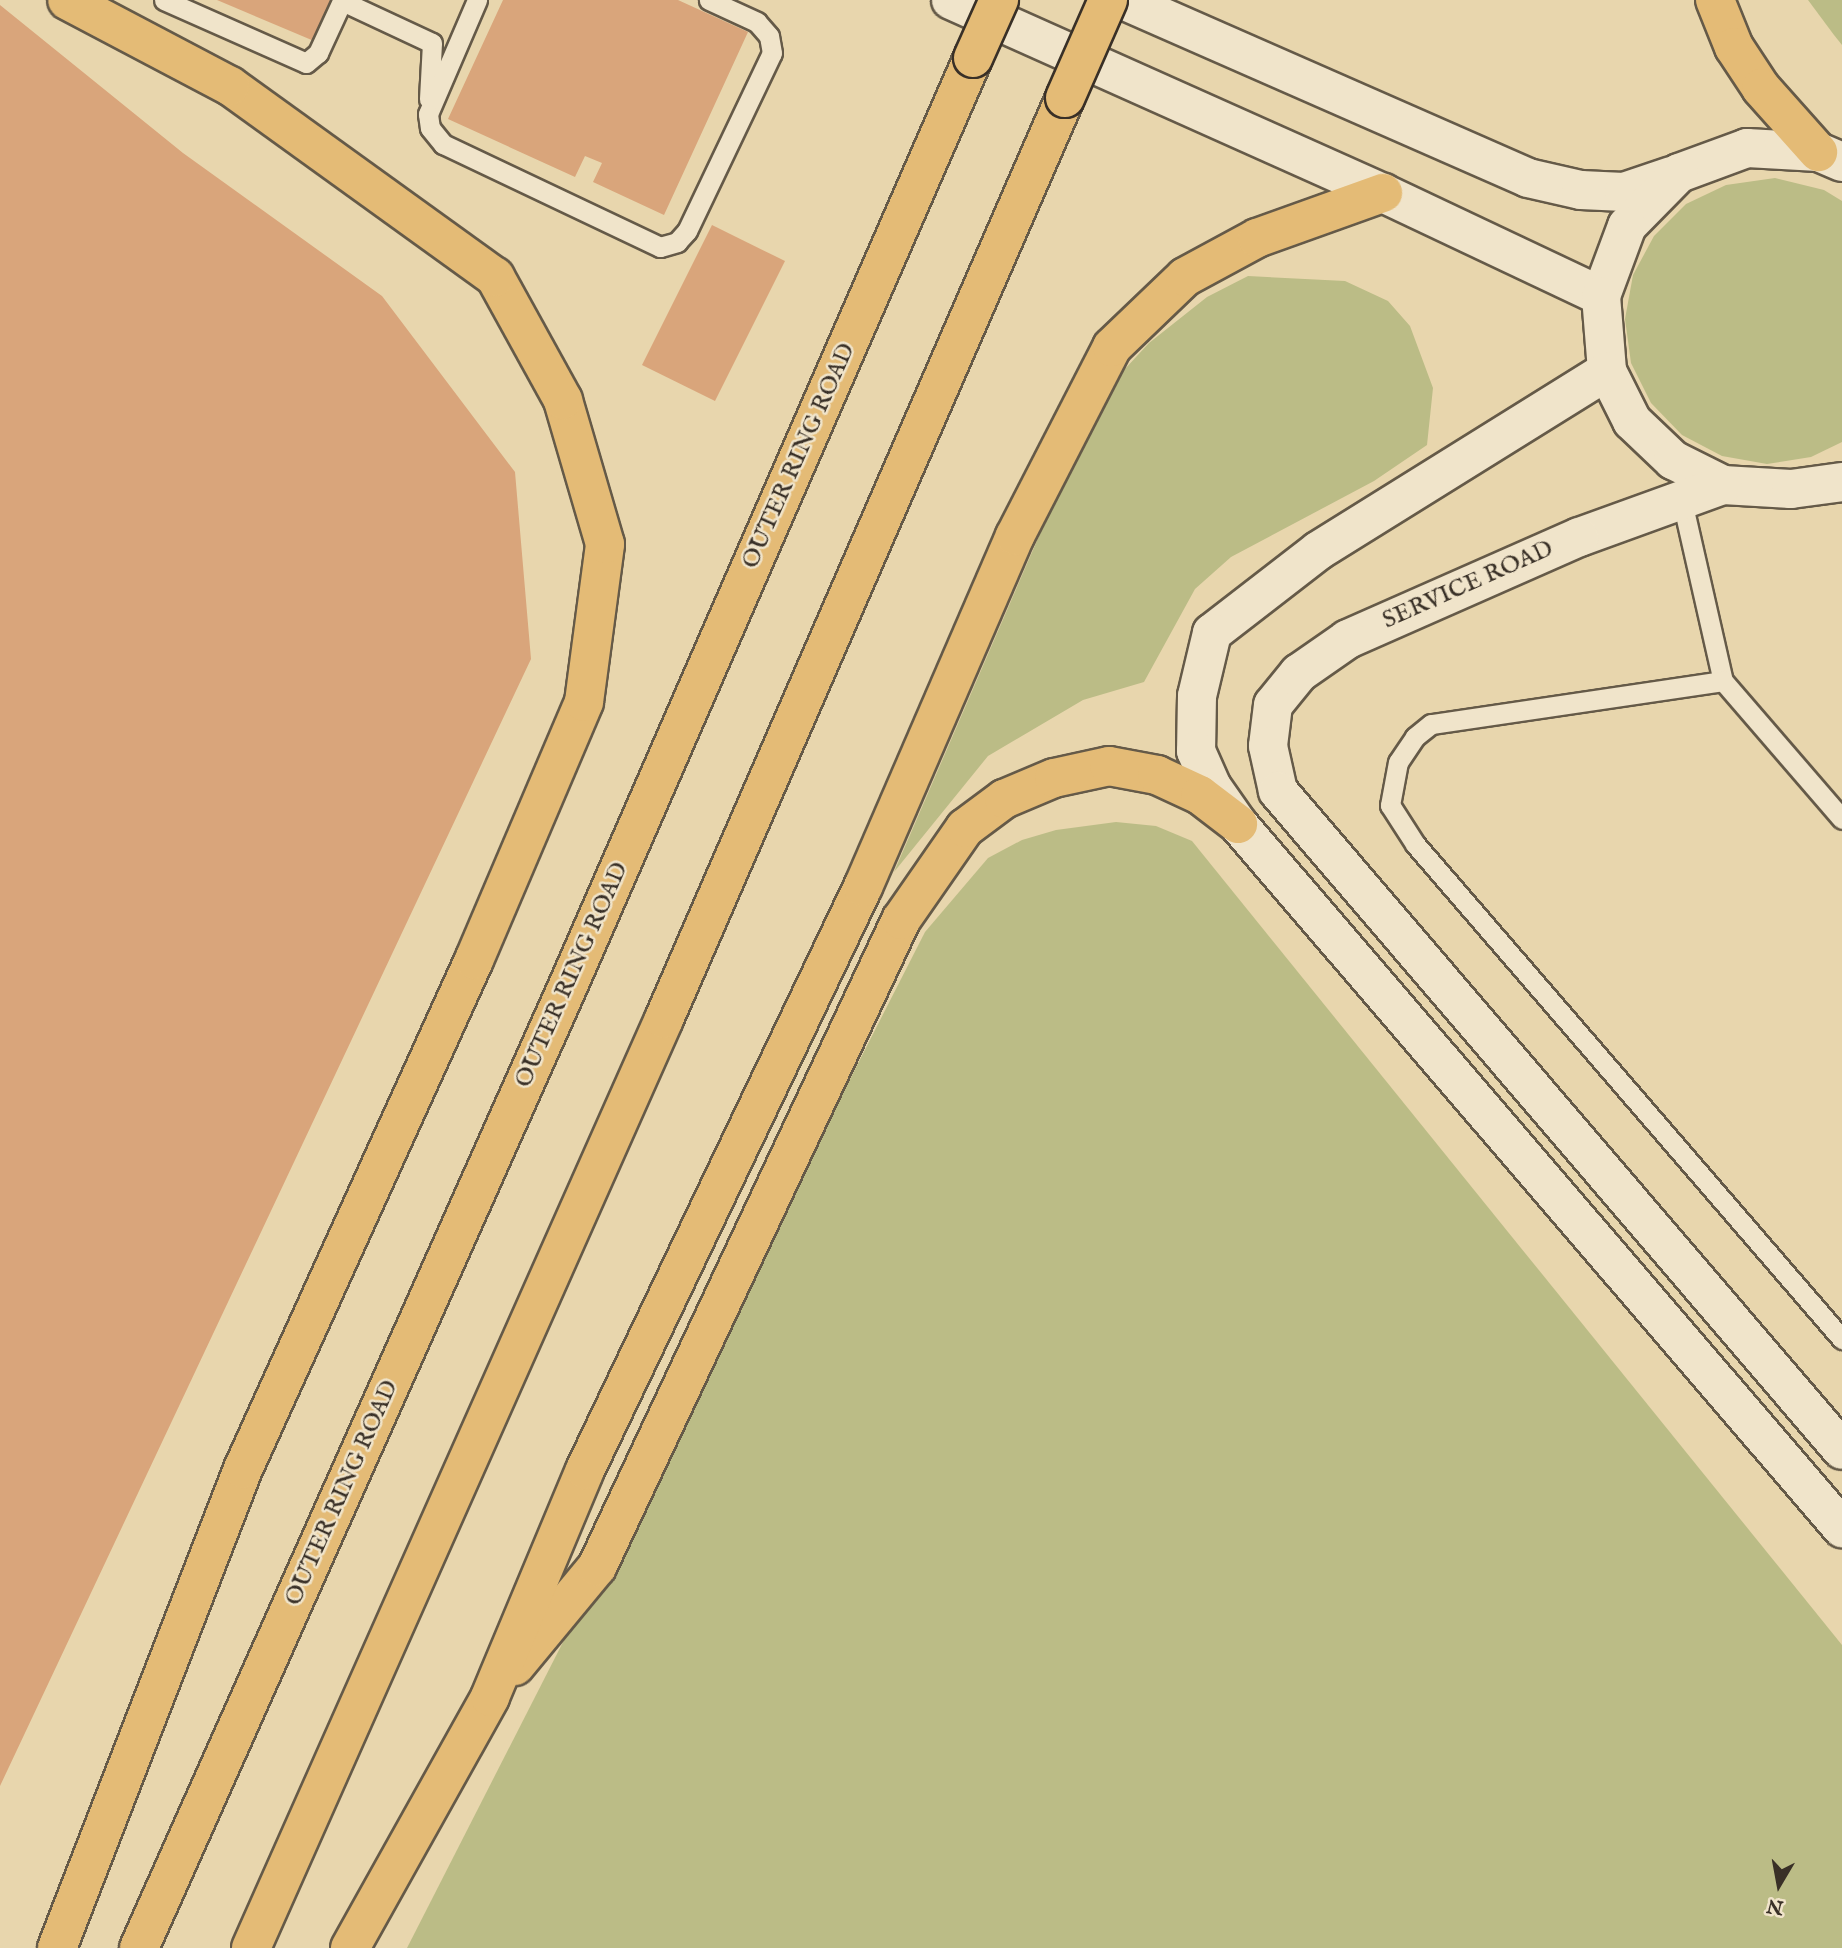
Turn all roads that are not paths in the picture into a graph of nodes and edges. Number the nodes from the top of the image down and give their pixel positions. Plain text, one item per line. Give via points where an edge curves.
1 (67, 0) edge
2 (164, 0) edge
3 (342, 0) edge
4 (477, 0) edge
5 (709, 0) edge
6 (951, 0) edge
7 (999, 0) edge
8 (1108, 0) edge
9 (1123, 0) edge
10 (1715, 0) edge
11 (428, 114) junction
12 (1830, 157) edge
13 (1679, 173) junction
14 (1383, 193) junction
15 (1601, 296) junction
16 (1607, 371) junction
17 (1838, 481) edge
18 (1723, 485) junction
19 (1682, 502) junction
20 (1723, 681) junction
21 (1842, 819) edge
22 (1238, 824) junction
23 (1842, 1339) edge
24 (1842, 1450) edge
25 (1842, 1528) edge
26 (490, 1697) junction
27 (254, 1940) edge
28 (57, 1948) edge
29 (139, 1948) edge
30 (350, 1948) edge

1 - 28 highway via 230,86 495,276 564,400 605,544 584,702 468,972 243,1469
2 - 3 lane via 306,64 318,52
3 - 11 lane via 432,43
4 - 11 lane
5 - 11 lane via 757,22 769,36 772,53 687,231 677,242 660,247 443,144 430,128
6 - 14 main road
7 - 29 highway, OUTER RING ROAD, bridge via 571,979
8 - 27 highway, bridge via 664,1019
9 - 13 main road via 1528,178 1581,190 1624,192
10 - 12 highway via 1734,47 1761,88
12 - 13 main road via 1747,148
13 - 15 main road via 1627,226
14 - 15 main road
14 - 26 highway via 1257,238 1185,277 1112,347 1015,536 863,887 585,1470
15 - 16 main road
16 - 18 main road via 1632,421 1673,460
16 - 22 main road via 1318,551 1212,633 1197,696 1196,751 1212,787
17 - 18 main road via 1791,489
18 - 19 main road, SERVICE ROAD
19 - 20 lane
19 - 24 main road, SERVICE ROAD via 1579,537 1348,639 1299,673 1273,705 1268,746 1278,791
20 - 21 lane
20 - 23 lane via 1431,724 1415,737 1398,762 1390,805 1415,844
22 - 25 main road
22 - 26 highway via 1200,795 1157,775 1109,766 1054,778 1004,799 965,828 901,920 597,1567
26 - 30 highway

